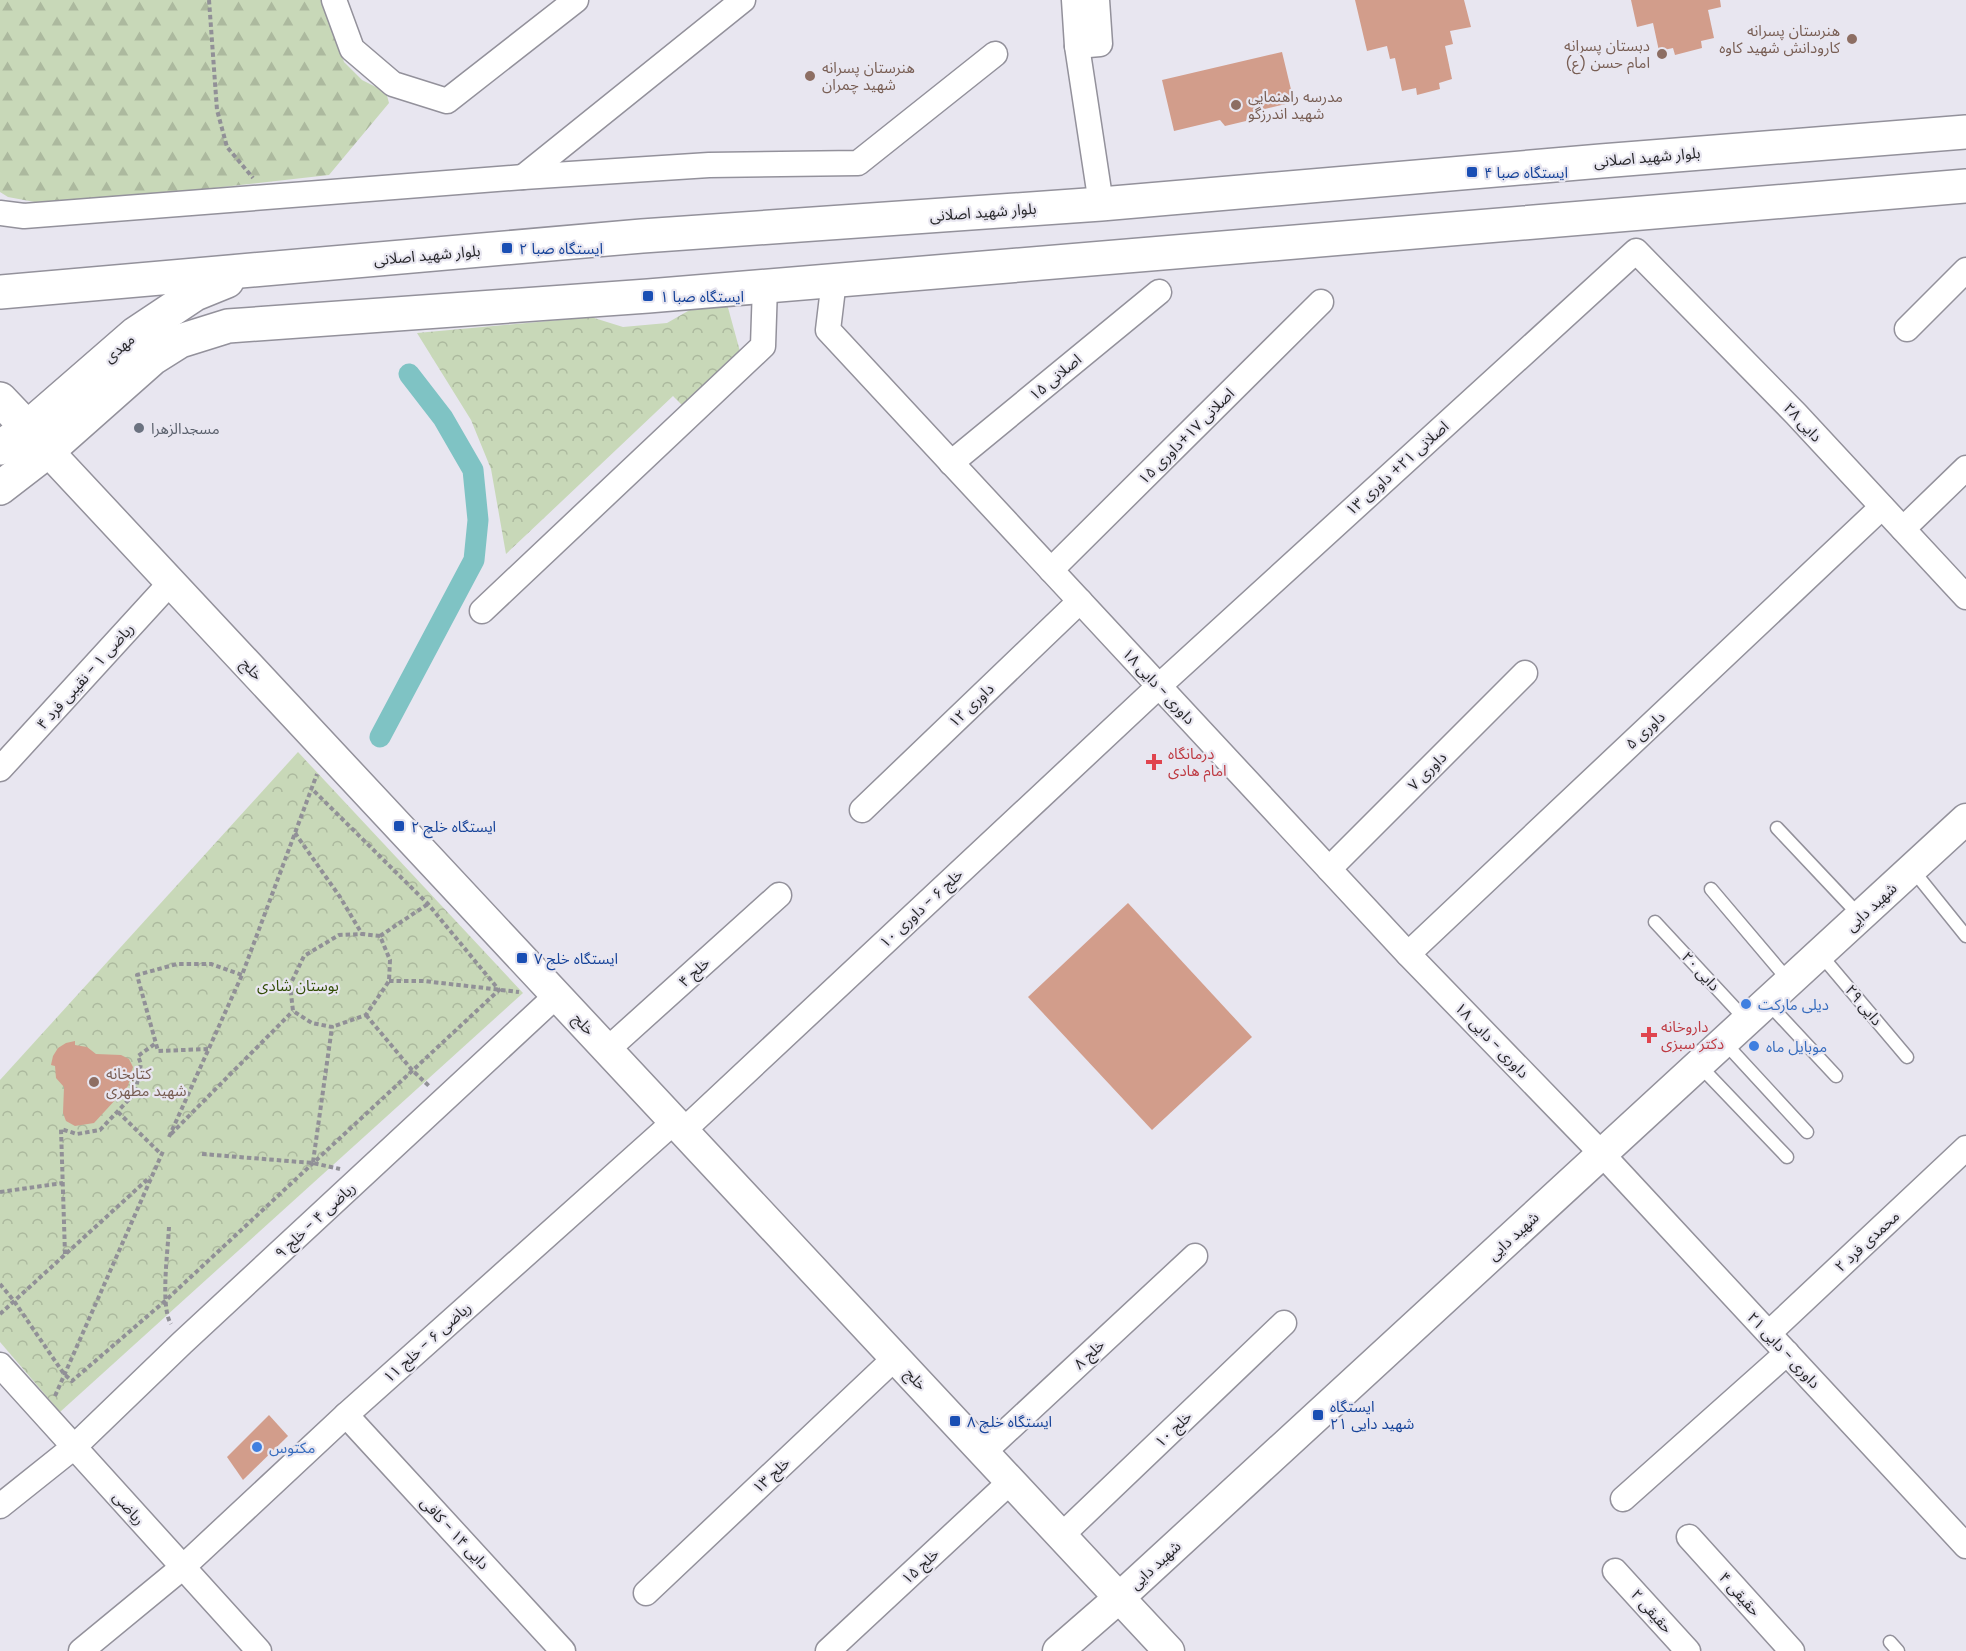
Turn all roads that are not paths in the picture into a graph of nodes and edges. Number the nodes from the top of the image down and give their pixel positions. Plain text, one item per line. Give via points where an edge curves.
1 (334, 0) edge
2 (576, 0) edge
3 (743, 0) edge
4 (1074, 0) edge
5 (1097, 0) edge
6 (1077, 46) junction
7 (995, 54) dead end
8 (1966, 132) edge
9 (523, 177) junction
10 (1966, 186) edge
11 (1101, 204) junction
12 (0, 213) edge
13 (1636, 251) joint
14 (1966, 270) edge
15 (253, 271) junction
16 (834, 280) junction
17 (765, 286) junction
18 (0, 292) edge
19 (1159, 292) dead end
20 (1321, 302) dead end
21 (1907, 329) dead end
22 (0, 399) edge
23 (38, 439) junction
24 (0, 448) edge
25 (951, 463) junction
26 (1966, 468) edge
27 (0, 488) edge
28 (1882, 507) junction
29 (1903, 529) junction
30 (1051, 570) junction
31 (171, 582) junction
32 (1966, 597) edge
33 (1080, 600) junction
34 (482, 611) dead end
35 (1526, 673) dead end
36 (1159, 686) junction
37 (0, 769) edge
38 (862, 810) dead end
39 (1778, 828) dead end
40 (1961, 828) edge
41 (1329, 868) junction
42 (1912, 869) junction
43 (1711, 889) dead end
44 (780, 895) dead end
45 (1860, 916) junction
46 (1655, 922) dead end
47 (1966, 936) edge
48 (1408, 954) junction
49 (1820, 954) junction
50 (1789, 982) junction
51 (556, 994) junction
52 (1757, 1012) junction
53 (1724, 1042) junction
54 (608, 1049) junction
55 (1907, 1057) dead end
56 (1699, 1065) junction
57 (1836, 1076) dead end
58 (679, 1126) junction
59 (1807, 1132) dead end
60 (1966, 1148) edge
61 (1602, 1154) junction
62 (1787, 1157) dead end
63 (1195, 1256) dead end
64 (1284, 1323) dead end
65 (1768, 1333) junction
66 (1787, 1353) junction
67 (896, 1357) junction
68 (0, 1365) edge
69 (346, 1415) junction
70 (74, 1447) junction
71 (984, 1452) junction
72 (1011, 1481) junction
73 (1623, 1499) dead end
74 (0, 1506) edge
75 (1062, 1535) junction
76 (1689, 1537) dead end
77 (1966, 1546) edge
78 (183, 1567) junction
79 (1615, 1571) dead end
80 (646, 1593) dead end
81 (1120, 1597) junction
82 (81, 1651) edge
83 (259, 1651) edge
84 (563, 1651) edge
85 (828, 1651) edge
86 (1058, 1651) edge
87 (1170, 1651) edge
88 (1688, 1651) edge
89 (1792, 1651) edge

1 - 2 street via 352,49 393,84 447,101
3 - 9 street
4 - 6 street
5 - 6 street via 1100,44
6 - 11 street
7 - 9 street via 858,163 709,165
8 - 11 main road, بلوار شهید اصلانی
9 - 12 street via 24,216
10 - 16 main road
11 - 15 main road, بلوار شهید اصلانی via 642,236
13 - 28 street, دایی ۲۸
13 - 36 street, اصلانی ۲۱+ داوری ۱۳
14 - 21 street
15 - 18 main road, بلوار شهید اصلانی
15 - 23 main road, مهدی via 195,294 135,334
16 - 17 main road
16 - 25 street, داوری - دایی ۱۸ via 828,330
17 - 23 main road, مهدی via 228,326 180,341
17 - 34 street via 764,346
19 - 25 street, اصلانی ۱۵
20 - 30 street, اصلانی ۱۷+داوری ۱۵
22 - 23 main road
23 - 24 main road, مهدی
23 - 27 main road, مهدی
23 - 31 street, خلج
25 - 30 street, داوری - دایی ۱۸
26 - 29 street
28 - 29 street, دایی ۲۸
28 - 48 street, داوری ۵
29 - 32 street, دایی ۲۸
30 - 33 street, داوری - دایی ۱۸
31 - 37 street, ریاضی ۱ - نقیبی فرد ۴
31 - 51 street, خلج
33 - 36 street, داوری - دایی ۱۸
33 - 38 street, داوری ۱۲
35 - 41 street, داوری ۷
36 - 41 street, داوری - دایی ۱۸
36 - 58 street, خلج ۶ - داوری ۱۰
39 - 45 lane
40 - 42 street, شهید دایی
41 - 48 street, داوری - دایی ۱۸
42 - 45 street, شهید دایی
42 - 47 lane
43 - 50 lane
44 - 54 street, خلج ۴
45 - 49 street, شهید دایی
46 - 52 lane, دایی ۲۰
48 - 61 street, داوری - دایی ۱۸
49 - 50 street, شهید دایی
49 - 55 lane, دایی ۲۹
50 - 52 street, شهید دایی
51 - 54 street, خلج
51 - 70 street, ریاضی ۴ - خلج ۹
52 - 53 street, شهید دایی
52 - 57 lane, دایی ۲۰
53 - 56 street, شهید دایی
53 - 59 lane
54 - 58 street, خلج
56 - 61 street, شهید دایی
56 - 62 lane
58 - 67 street, خلج
58 - 69 street, ریاضی ۶ - خلج ۱۱
60 - 65 street, محمدی فرد ۲
61 - 65 street, داوری - دایی ۲۱
61 - 81 street, شهید دایی
63 - 71 street, خلج ۸
64 - 75 street, خلج ۱۰
65 - 66 street, داوری - دایی ۲۱
66 - 73 street
66 - 77 street, داوری - دایی ۲۱
67 - 71 street, خلج
67 - 80 street, خلج ۱۳
68 - 70 street, ریاضی
69 - 78 street, ریاضی ۶ - خلج ۱۱
69 - 84 street, دایی ۱۴ - کافی
70 - 74 street, ریاضی ۴ - خلج ۹
70 - 78 street, ریاضی
71 - 72 street, خلج
72 - 75 street, خلج
72 - 85 street, خلج ۱۵
75 - 81 street, خلج
76 - 89 street, حقیقی ۴
78 - 82 street, ریاضی ۶ - خلج ۱۱
78 - 83 street, ریاضی
79 - 88 street, حقیقی ۲
81 - 86 street, شهید دایی
81 - 87 street, خلج

